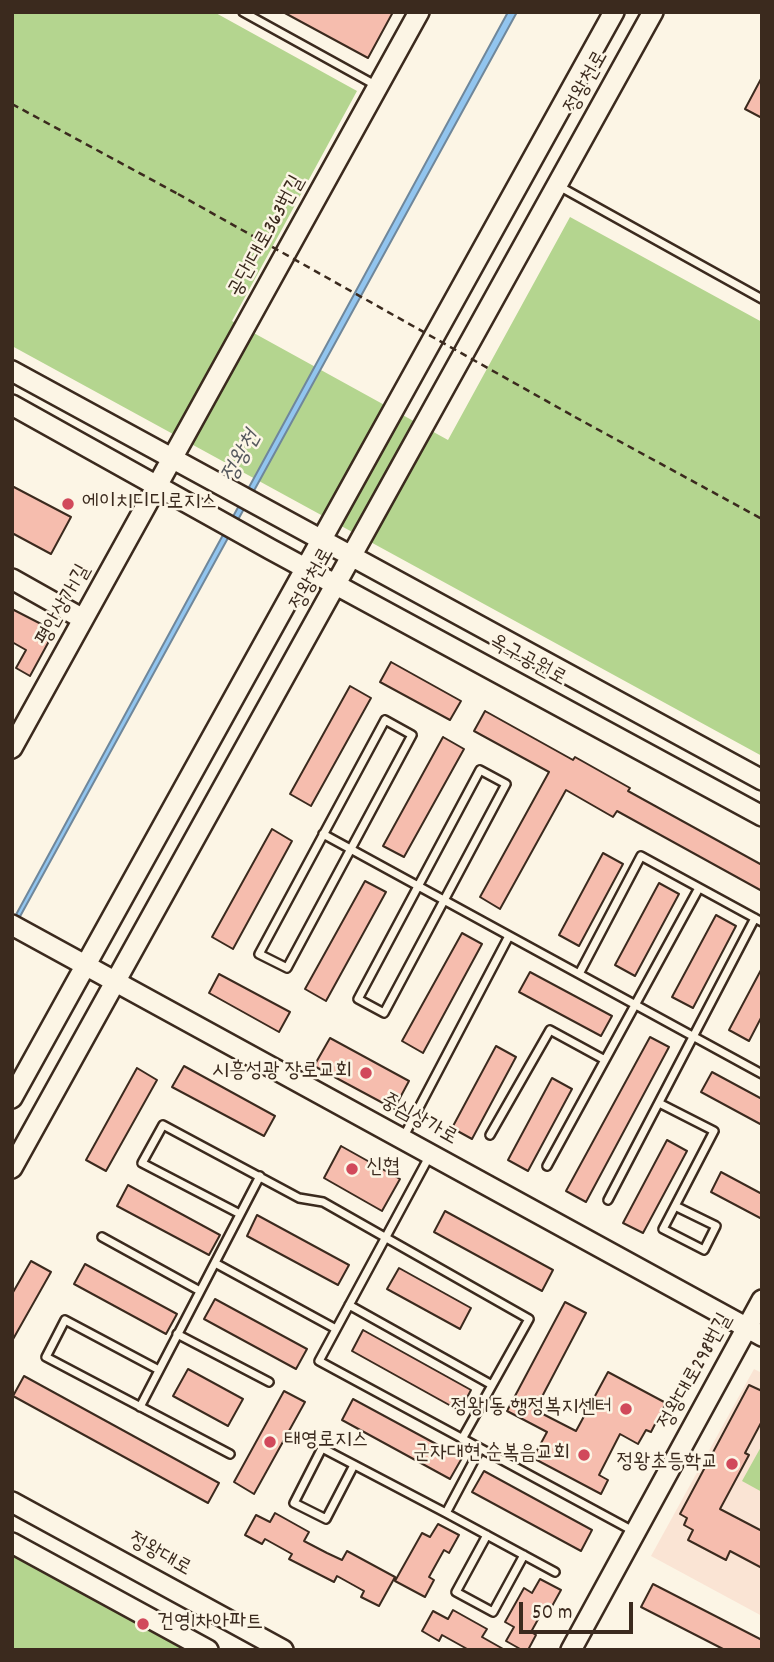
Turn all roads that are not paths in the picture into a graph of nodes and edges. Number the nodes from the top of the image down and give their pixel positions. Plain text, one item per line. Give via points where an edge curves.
1 (243, 12) edge
2 (419, 12) edge
3 (614, 12) edge
4 (653, 12) edge
5 (378, 86) junction
6 (557, 186) junction
7 (762, 299) edge
8 (12, 370) edge
9 (12, 405) edge
10 (172, 457) junction
11 (157, 485) junction
12 (323, 540) junction
13 (353, 556) junction
14 (307, 569) junction
15 (12, 579) edge
16 (337, 585) junction
17 (83, 619) junction
18 (12, 748) edge
19 (762, 780) edge
20 (762, 816) edge
21 (323, 834) junction
22 (351, 849) junction
23 (418, 886) junction
24 (699, 888) junction
25 (444, 901) junction
26 (759, 920) edge
27 (12, 925) edge
28 (509, 936) junction
29 (86, 965) junction
30 (579, 974) junction
31 (116, 981) junction
32 (635, 1005) junction
33 (693, 1037) junction
34 (605, 1060) junction
35 (762, 1074) edge
36 (12, 1098) edge
37 (659, 1103) junction
38 (491, 1135) dead end
39 (403, 1139) junction
40 (431, 1154) junction
41 (547, 1166) dead end
42 (12, 1168) edge
43 (260, 1176) junction
44 (608, 1199) dead end
45 (675, 1206) junction
46 (240, 1214) junction
47 (102, 1237) dead end
48 (385, 1239) junction
49 (215, 1263) junction
50 (200, 1291) junction
51 (762, 1300) edge
52 (349, 1305) junction
53 (336, 1329) junction
54 (754, 1332) edge
55 (177, 1334) junction
56 (159, 1370) junction
57 (270, 1382) dead end
58 (492, 1385) junction
59 (140, 1407) junction
60 (462, 1439) junction
61 (480, 1449) junction
62 (230, 1454) dead end
63 (354, 1465) junction
64 (12, 1502) edge
65 (446, 1513) junction
66 (635, 1532) junction
67 (487, 1535) junction
68 (12, 1543) edge
69 (524, 1555) junction
70 (555, 1572) dead end
71 (208, 1650) edge
72 (283, 1650) edge
73 (571, 1650) edge

1 - 5 lane
2 - 5 street, 공단1대로363번길
3 - 12 street, 정왕천로
4 - 6 street, 정왕천로
5 - 10 street, 공단1대로363번길
6 - 7 lane
6 - 13 street, 정왕천로
8 - 10 street
9 - 11 street
10 - 11 street, 공단1대로363번길
10 - 12 street, 옥구공원로
11 - 14 street, 옥구공원로
11 - 17 street, 평안상가1길
12 - 13 street, 옥구공원로
12 - 14 street, 정왕천로
13 - 16 street, 정왕천로
13 - 19 street, 옥구공원로
14 - 16 street, 옥구공원로
14 - 29 street, 정왕천로
15 - 17 street
16 - 20 street, 옥구공원로
16 - 31 street, 정왕천로
17 - 18 street, 평안상가1길
21 - 22 lane
21 - 22 lane via 385,720 412,735
21 - 22 lane via 260,954 287,968
22 - 23 lane
23 - 25 lane
23 - 25 lane via 358,999 384,1013
23 - 25 lane via 480,770 506,784
24 - 26 lane
24 - 30 lane via 641,856
24 - 32 lane
25 - 28 lane
26 - 33 lane
27 - 29 street, 중심상가로
28 - 30 lane
28 - 39 lane
29 - 31 street, 중심상가로
29 - 36 street, 정왕천로
30 - 32 lane
31 - 39 street, 중심상가로
31 - 42 street, 정왕천로
32 - 33 lane
32 - 34 lane
33 - 35 lane
33 - 37 lane
34 - 38 lane via 550,1030
34 - 41 lane
37 - 44 lane
37 - 45 lane via 714,1131
39 - 40 street, 중심상가로
40 - 48 lane
40 - 54 street, 중심상가로
43 - 46 lane
43 - 46 lane via 163,1125 142,1163
43 - 48 lane via 299,1198 323,1202
45 - 45 lane via 716,1226 704,1250 663,1229
46 - 49 lane
47 - 50 lane
48 - 52 lane
48 - 58 lane via 529,1319
49 - 50 lane
49 - 53 lane
50 - 55 lane
51 - 54 street, 정왕대로298번길
52 - 53 lane
52 - 58 lane
53 - 60 lane via 318,1362
54 - 66 street, 정왕대로298번길
55 - 56 lane
55 - 57 lane
56 - 59 lane
56 - 59 lane via 65,1320 46,1357
58 - 60 lane
59 - 62 lane
60 - 61 lane
61 - 65 lane
61 - 66 lane
63 - 63 lane via 322,1448 294,1503 326,1519
63 - 65 lane
64 - 72 street, 정왕대로
65 - 67 lane
66 - 73 street, 정왕대로298번길
67 - 69 lane
67 - 69 lane via 456,1592 493,1612
68 - 71 street
69 - 70 lane

